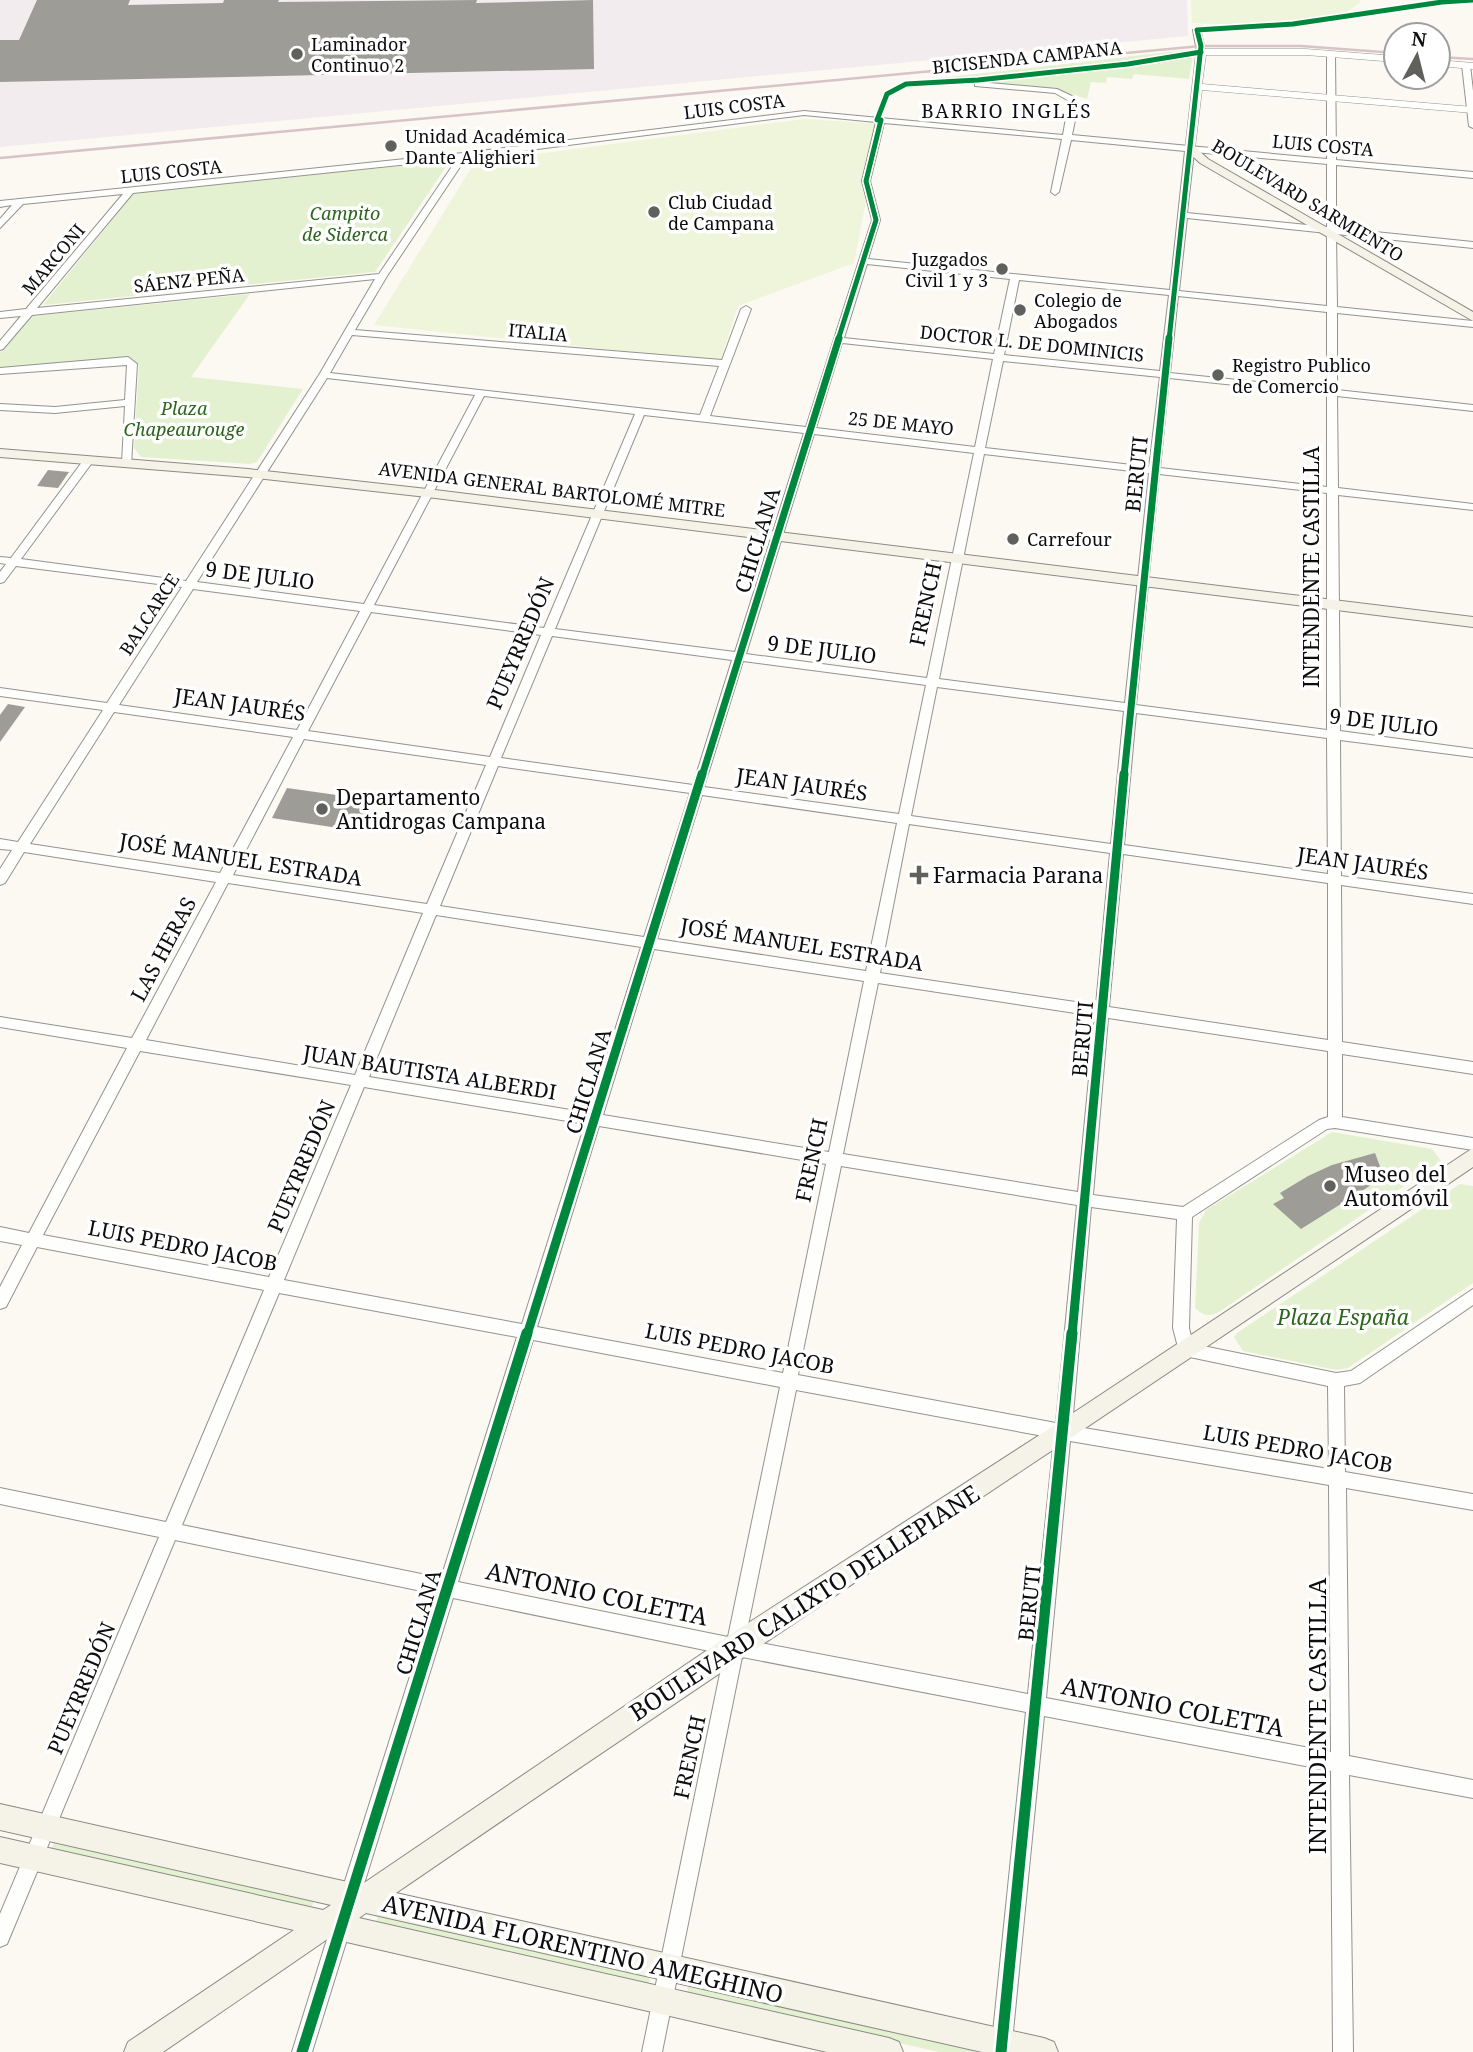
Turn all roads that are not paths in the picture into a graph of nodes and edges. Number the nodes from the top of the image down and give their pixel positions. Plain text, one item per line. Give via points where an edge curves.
1 (1473, 0) edge
2 (1371, 5) dead end
3 (1364, 12) junction
4 (1201, 52) junction
5 (1331, 54) junction
6 (1382, 58) edge
7 (1452, 64) edge
8 (1470, 66) edge
9 (978, 84) dead end
10 (1196, 86) junction
11 (1331, 98) junction
12 (1472, 110) edge
13 (881, 120) junction
14 (1473, 126) edge
15 (1066, 137) junction
16 (1190, 148) junction
17 (463, 156) junction
18 (1331, 162) junction
19 (1473, 175) edge
20 (130, 191) junction
21 (1055, 192) dead end
22 (20, 202) junction
23 (0, 204) edge
24 (1181, 215) junction
25 (0, 225) edge
26 (1329, 230) junction
27 (1345, 232) junction
28 (1473, 245) edge
29 (864, 261) junction
30 (382, 276) junction
31 (1015, 277) junction
32 (1173, 293) junction
33 (1473, 306) edge
34 (746, 309) dead end
35 (1332, 309) junction
36 (30, 312) junction
37 (0, 315) edge
38 (1473, 317) edge
39 (1473, 324) edge
40 (350, 332) junction
41 (839, 340) junction
42 (0, 347) edge
43 (999, 357) junction
44 (724, 363) junction
45 (0, 371) edge
46 (324, 375) junction
47 (1164, 375) junction
48 (481, 393) junction
49 (1333, 393) junction
50 (131, 402) junction
51 (0, 407) edge
52 (1473, 408) edge
53 (641, 411) junction
54 (704, 419) junction
55 (810, 431) junction
56 (980, 450) junction
57 (0, 453) edge
58 (89, 460) junction
59 (127, 463) junction
60 (1155, 470) junction
61 (259, 474) junction
62 (1334, 491) junction
63 (427, 493) junction
64 (1473, 507) edge
65 (598, 514) junction
66 (777, 536) junction
67 (957, 559) junction
68 (0, 560) edge
69 (13, 562) junction
70 (0, 580) edge
71 (1142, 581) junction
72 (188, 585) junction
73 (1333, 605) junction
74 (366, 608) junction
75 (1473, 622) edge
76 (549, 632) junction
77 (739, 657) junction
78 (932, 682) junction
79 (0, 692) edge
80 (110, 707) junction
81 (1130, 708) junction
82 (300, 734) junction
83 (1334, 735) junction
84 (1473, 753) edge
85 (495, 762) junction
86 (697, 790) junction
87 (904, 819) junction
88 (0, 844) edge
89 (21, 847) junction
90 (1117, 849) junction
91 (224, 878) junction
92 (0, 880) edge
93 (1334, 880) junction
94 (1473, 899) edge
95 (433, 909) junction
96 (650, 943) junction
97 (872, 976) junction
98 (1102, 1011) junction
99 (0, 1022) edge
100 (136, 1045) junction
101 (1335, 1047) junction
102 (1473, 1068) edge
103 (361, 1082) junction
104 (594, 1120) junction
105 (1335, 1122) junction
106 (1473, 1144) edge
107 (1473, 1156) edge
108 (834, 1159) junction
109 (1085, 1200) junction
110 (1185, 1214) junction
111 (0, 1234) edge
112 (33, 1240) junction
113 (276, 1285) junction
114 (1473, 1296) edge
115 (0, 1302) edge
116 (528, 1332) junction
117 (1186, 1350) junction
118 (1336, 1380) junction
119 (789, 1381) junction
120 (1063, 1432) junction
121 (1338, 1478) junction
122 (0, 1496) edge
123 (1473, 1502) edge
124 (172, 1531) junction
125 (447, 1588) junction
126 (734, 1647) junction
127 (1036, 1704) junction
128 (1341, 1763) junction
129 (1473, 1789) edge
130 (0, 1817) edge
131 (46, 1828) junction
132 (0, 1850) edge
133 (33, 1857) junction
134 (345, 1911) junction
135 (0, 1937) edge
136 (669, 1968) junction
137 (662, 2001) junction
138 (1002, 2047) edge
139 (138, 2052) edge
140 (302, 2052) edge
141 (652, 2052) edge
142 (889, 2052) edge
143 (1044, 2052) edge
144 (1343, 2052) edge

1 - 3 street
2 - 3 street
3 - 4 street, BERUTI via 1341,19 1197,30
4 - 5 street
4 - 10 street, BERUTI
5 - 6 street
5 - 11 street, INTENDENTE CASTILLA
7 - 8 street
8 - 12 street
9 - 15 street via 1065,93 1074,105
10 - 11 street
10 - 16 street, BERUTI
11 - 12 street
11 - 18 street, INTENDENTE CASTILLA
12 - 14 street
13 - 15 street, LUIS COSTA
13 - 17 street, LUIS COSTA via 792,114
13 - 29 street, CHICLANA via 866,181 876,220
15 - 16 street, LUIS COSTA
15 - 21 street
16 - 18 street, LUIS COSTA
16 - 24 street, BERUTI
16 - 26 main road, BOULEVARD SARMIENTO via 1204,161
17 - 20 street, LUIS COSTA
17 - 30 street, BALCARCE
18 - 19 street, LUIS COSTA
18 - 26 street, INTENDENTE CASTILLA
20 - 22 street, LUIS COSTA
20 - 36 street, MARCONI
22 - 23 street, LUIS COSTA
22 - 25 street
24 - 26 street
24 - 32 street, BERUTI
26 - 27 main road, BOULEVARD SARMIENTO
26 - 35 street, INTENDENTE CASTILLA
26 - 38 main road, BOULEVARD SARMIENTO
27 - 28 street
27 - 33 main road, BOULEVARD SARMIENTO
29 - 31 street
29 - 41 street, CHICLANA
30 - 36 street, SÁENZ PEÑA
30 - 40 street, BALCARCE
31 - 32 street
31 - 43 street, FRENCH
32 - 35 street
32 - 47 street, BERUTI
34 - 44 street
35 - 39 street
35 - 49 street, INTENDENTE CASTILLA
36 - 37 street, SÁENZ PEÑA
36 - 42 street, MARCONI
40 - 44 street, ITALIA
40 - 46 street, BALCARCE
41 - 43 street, DOCTOR L. DE DOMINICIS
41 - 55 street, CHICLANA
43 - 47 street, DOCTOR L. DE DOMINICIS
43 - 56 street, FRENCH
44 - 54 street
45 - 50 street via 128,360 132,364
46 - 48 street, 25 DE MAYO
46 - 61 street, BALCARCE
47 - 49 street, DOCTOR L. DE DOMINICIS
47 - 60 street, BERUTI
48 - 53 street, 25 DE MAYO
48 - 63 street, LAS HERAS
49 - 52 street, DOCTOR L. DE DOMINICIS
49 - 62 street, INTENDENTE CASTILLA
50 - 51 street via 55,410
50 - 59 street
53 - 54 street, 25 DE MAYO
53 - 65 street, PUEYRREDÓN
54 - 55 street, 25 DE MAYO
55 - 56 street, 25 DE MAYO
55 - 66 street, CHICLANA
56 - 60 street, 25 DE MAYO
56 - 67 street, FRENCH
57 - 58 main road, AVENIDA GENERAL BARTOLOMÉ MITRE
58 - 59 main road, AVENIDA GENERAL BARTOLOMÉ MITRE
58 - 69 street
59 - 61 main road, AVENIDA GENERAL BARTOLOMÉ MITRE
60 - 62 street, 25 DE MAYO
60 - 71 street, BERUTI
61 - 63 main road, AVENIDA GENERAL BARTOLOMÉ MITRE
61 - 72 street, BALCARCE
62 - 64 street, 25 DE MAYO
62 - 73 street, INTENDENTE CASTILLA
63 - 65 main road, AVENIDA GENERAL BARTOLOMÉ MITRE
63 - 74 street, LAS HERAS
65 - 66 main road, AVENIDA GENERAL BARTOLOMÉ MITRE
65 - 76 street, PUEYRREDÓN
66 - 67 main road, AVENIDA GENERAL BARTOLOMÉ MITRE
66 - 77 street, CHICLANA
67 - 71 main road, AVENIDA GENERAL BARTOLOMÉ MITRE
67 - 78 street, FRENCH
68 - 69 street, 9 DE JULIO
69 - 70 street
69 - 72 street, 9 DE JULIO
71 - 73 main road, AVENIDA GENERAL BARTOLOMÉ MITRE
71 - 81 street, BERUTI
72 - 74 street, 9 DE JULIO
72 - 80 street, BALCARCE
73 - 75 main road, AVENIDA GENERAL BARTOLOMÉ MITRE
73 - 83 street, INTENDENTE CASTILLA
74 - 76 street, 9 DE JULIO
74 - 82 street, LAS HERAS
76 - 77 street, 9 DE JULIO
76 - 85 street, PUEYRREDÓN
77 - 78 street, 9 DE JULIO
77 - 86 street, CHICLANA
78 - 81 street, 9 DE JULIO
78 - 87 street, FRENCH
79 - 80 street, JEAN JAURÉS
80 - 82 street, JEAN JAURÉS
80 - 89 street, BALCARCE
81 - 83 street, 9 DE JULIO
81 - 90 street, BERUTI
82 - 85 street, JEAN JAURÉS
82 - 91 street, LAS HERAS
83 - 84 street, 9 DE JULIO
83 - 93 street, INTENDENTE CASTILLA
85 - 86 street, JEAN JAURÉS
85 - 95 street, PUEYRREDÓN
86 - 87 street, JEAN JAURÉS
86 - 96 street, CHICLANA
87 - 90 street, JEAN JAURÉS
87 - 97 street, FRENCH
88 - 89 street, JOSÉ MANUEL ESTRADA
89 - 91 street, JOSÉ MANUEL ESTRADA
89 - 92 street, BALCARCE
90 - 93 street, JEAN JAURÉS
90 - 98 street, BERUTI
91 - 95 street, JOSÉ MANUEL ESTRADA
91 - 100 street, LAS HERAS
93 - 94 street, JEAN JAURÉS
93 - 101 street, INTENDENTE CASTILLA
95 - 96 street, JOSÉ MANUEL ESTRADA
95 - 103 street, PUEYRREDÓN
96 - 97 street, JOSÉ MANUEL ESTRADA
96 - 104 street, CHICLANA
97 - 98 street, JOSÉ MANUEL ESTRADA
97 - 108 street, FRENCH
98 - 101 street, JOSÉ MANUEL ESTRADA
98 - 109 street, BERUTI
99 - 100 street, JUAN BAUTISTA ALBERDI
100 - 103 street, JUAN BAUTISTA ALBERDI
100 - 112 street, LAS HERAS
101 - 102 street, JOSÉ MANUEL ESTRADA
101 - 105 street, INTENDENTE CASTILLA
103 - 104 street, JUAN BAUTISTA ALBERDI
103 - 113 street, PUEYRREDÓN
104 - 108 street, JUAN BAUTISTA ALBERDI
104 - 116 street, CHICLANA
105 - 106 street
105 - 110 street via 1324,1124
107 - 117 main road, BOULEVARD CALIXTO DELLEPIANE
108 - 109 street, JUAN BAUTISTA ALBERDI
108 - 119 street, FRENCH
109 - 110 street, JUAN BAUTISTA ALBERDI
109 - 120 street, BERUTI
110 - 117 street via 1181,1328
111 - 112 street, LUIS PEDRO JACOB
112 - 113 street, LUIS PEDRO JACOB
112 - 115 street, LAS HERAS
113 - 116 street, LUIS PEDRO JACOB
113 - 124 street, PUEYRREDÓN
114 - 118 street via 1354,1378
116 - 119 street, LUIS PEDRO JACOB
116 - 125 street, CHICLANA
117 - 118 street
117 - 120 main road, BOULEVARD CALIXTO DELLEPIANE
118 - 121 street, INTENDENTE CASTILLA
119 - 120 street, LUIS PEDRO JACOB
119 - 126 street, FRENCH
120 - 121 street, LUIS PEDRO JACOB
120 - 126 main road, BOULEVARD CALIXTO DELLEPIANE
120 - 127 street, BERUTI
121 - 123 street, LUIS PEDRO JACOB
121 - 128 street, INTENDENTE CASTILLA
122 - 124 street, ANTONIO COLETTA
124 - 125 street, ANTONIO COLETTA
124 - 131 street, PUEYRREDÓN
125 - 126 street, ANTONIO COLETTA
125 - 134 street, CHICLANA
126 - 127 street, ANTONIO COLETTA
126 - 134 main road, BOULEVARD CALIXTO DELLEPIANE
126 - 136 street, FRENCH
127 - 128 street, ANTONIO COLETTA
127 - 138 street, BERUTI
128 - 129 street, ANTONIO COLETTA
128 - 144 street, INTENDENTE CASTILLA
130 - 131 main road, AVENIDA FLORENTINO AMEGHINO
131 - 133 street, PUEYRREDÓN
131 - 134 main road, AVENIDA FLORENTINO AMEGHINO
132 - 133 main road, AVENIDA FLORENTINO AMEGHINO
133 - 134 main road, AVENIDA FLORENTINO AMEGHINO
133 - 135 street, PUEYRREDÓN
134 - 136 main road, AVENIDA FLORENTINO AMEGHINO
134 - 137 main road, AVENIDA FLORENTINO AMEGHINO
134 - 139 main road, BOULEVARD CALIXTO DELLEPIANE
134 - 140 street, CHICLANA
136 - 137 street, FRENCH
136 - 138 main road, AVENIDA FLORENTINO AMEGHINO
137 - 141 street, FRENCH
137 - 142 main road, AVENIDA FLORENTINO AMEGHINO
138 - 143 main road, AVENIDA FLORENTINO AMEGHINO

